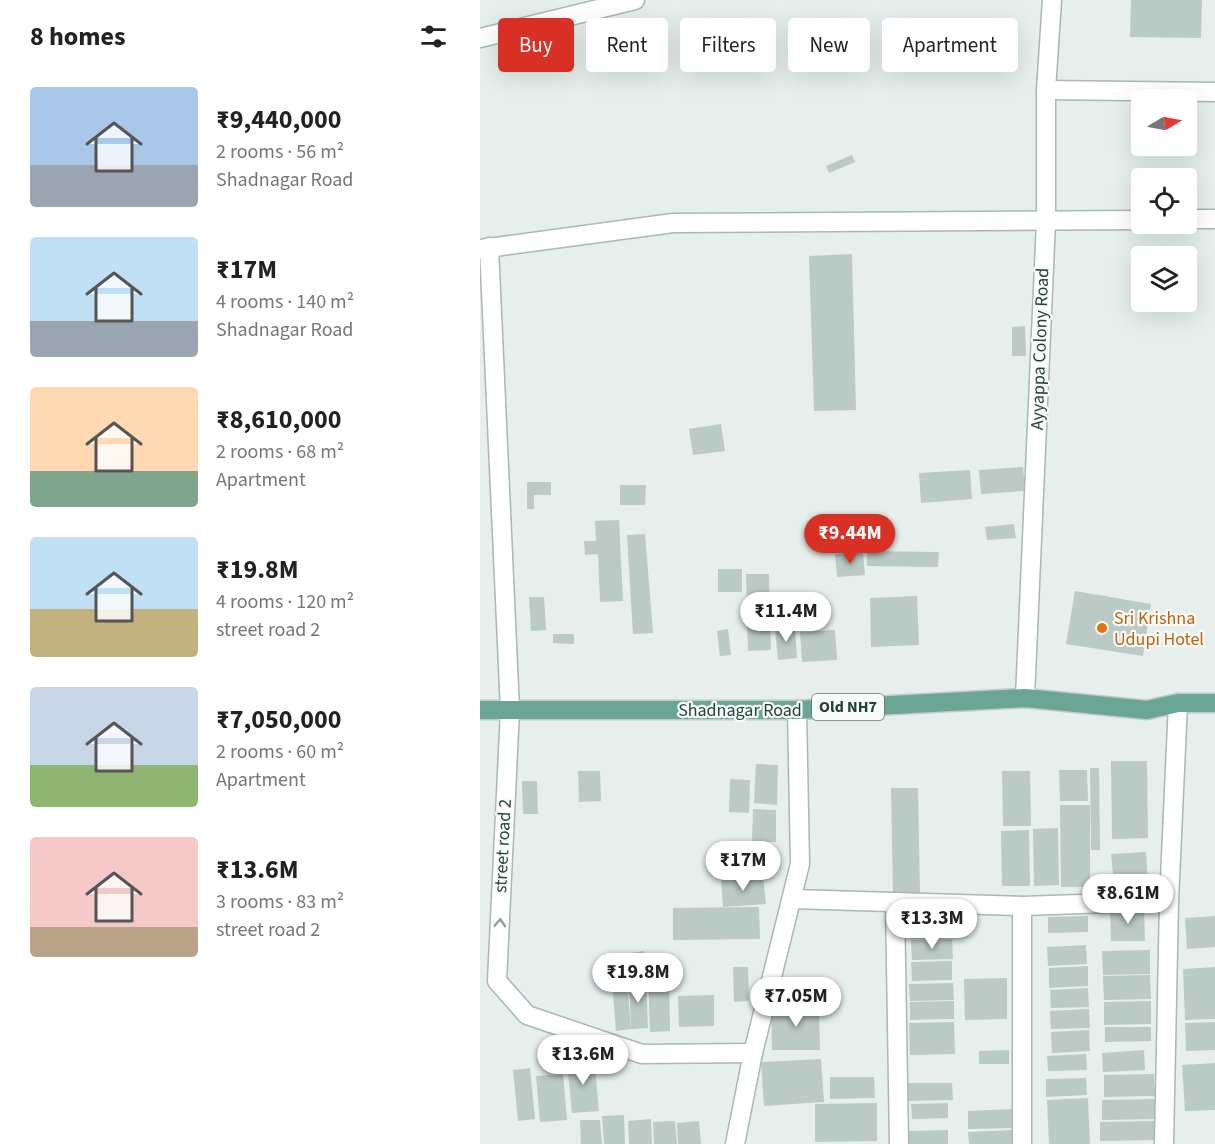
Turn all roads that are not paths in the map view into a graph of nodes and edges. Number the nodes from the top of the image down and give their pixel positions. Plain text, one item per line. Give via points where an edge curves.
1 (635, 0) edge
2 (1052, 0) edge
3 (480, 38) edge
4 (1046, 90) junction
5 (1215, 92) edge
6 (1197, 219) edge
7 (1215, 219) edge
8 (1046, 220) junction
9 (1131, 220) edge
10 (484, 248) edge
11 (1025, 698) junction
12 (1178, 703) junction
13 (1215, 703) edge
14 (480, 710) edge
15 (510, 710) junction
16 (797, 710) junction
17 (792, 899) junction
18 (1168, 901) junction
19 (895, 902) junction
20 (1022, 906) junction
21 (753, 1053) junction
22 (735, 1144) edge
23 (899, 1144) edge
24 (1022, 1144) edge
25 (1164, 1144) edge

1 - 3 street
2 - 4 street, Ayyappa Colony Road
4 - 5 street
4 - 8 street, Ayyappa Colony Road
6 - 7 street
8 - 9 street
8 - 10 street via 673,224
8 - 11 street, Ayyappa Colony Road
10 - 15 street, street road 2
11 - 12 main road, Shadnagar Road / Old NH7 via 1147,710
11 - 16 main road, Shadnagar Road / Old NH7
12 - 13 main road, Shadnagar Road / Old NH7
12 - 18 street
14 - 15 main road, Shadnagar Road / Old NH7
15 - 16 main road, Shadnagar Road / Old NH7
21 -> 15 street, street road 2 via 642,1054 526,1015 497,981
16 - 17 street via 800,864
17 - 19 street
17 - 21 street
18 - 20 street
18 - 25 street
19 - 20 street
19 - 23 street
20 - 24 street
21 - 22 street

